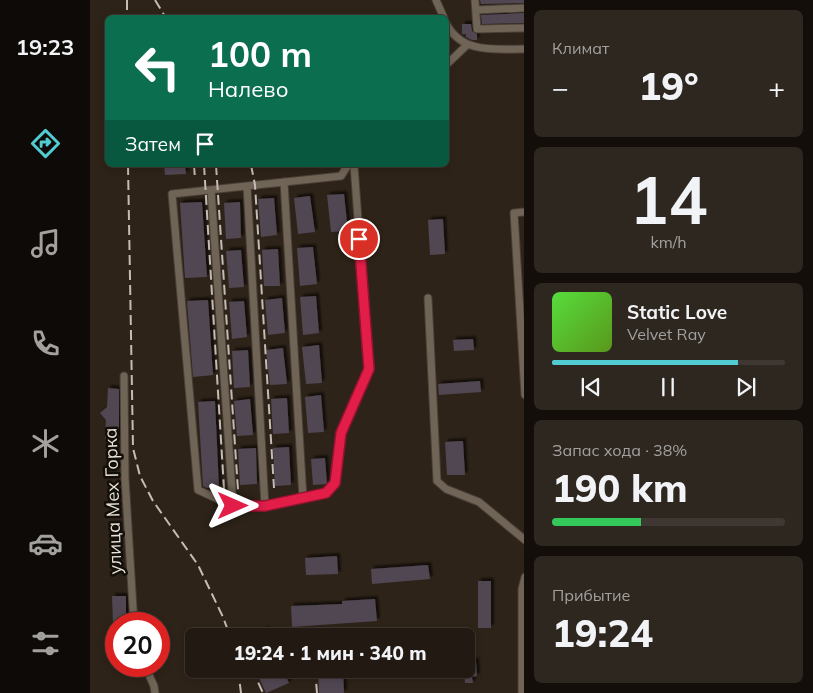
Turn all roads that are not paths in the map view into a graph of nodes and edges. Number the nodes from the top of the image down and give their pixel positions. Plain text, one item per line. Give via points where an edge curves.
1 (436, 0) edge
2 (475, 0) edge
3 (524, 8) edge
4 (476, 10) junction
5 (443, 15) edge
6 (524, 28) edge
7 (449, 29) edge
8 (467, 45) junction
9 (524, 49) edge
10 (449, 62) edge
11 (347, 167) edge
12 (354, 167) edge
13 (284, 182) junction
14 (247, 186) junction
15 (210, 190) junction
16 (524, 212) edge
17 (524, 236) edge
18 (516, 237) junction
19 (520, 256) edge
20 (521, 280) edge
21 (428, 298) dead end
22 (522, 304) edge
23 (522, 327) edge
24 (523, 349) edge
25 (524, 372) edge
26 (124, 376) dead end
27 (524, 395) edge
28 (303, 498) junction
29 (233, 506) junction
30 (265, 506) junction
31 (524, 540) edge
32 (524, 577) edge
33 (133, 612) edge
34 (150, 677) edge
35 (155, 693) edge
36 (522, 693) edge

1 - 5 street
2 - 4 street
3 - 4 street
4 - 6 street via 478,29
7 - 8 street
8 - 9 street via 484,50
8 - 10 street
11 - 13 street via 341,176
12 - 28 street via 369,369 341,433 335,483 326,493
13 - 14 street
13 - 28 street
14 - 15 street
14 - 30 street
15 - 29 street
15 - 29 street via 172,194 198,490
16 - 18 street via 514,213
17 - 18 street
18 - 19 street
19 - 20 street
20 - 22 street
21 - 31 street via 437,481 446,489 479,502
22 - 23 street
23 - 24 street
24 - 25 street
25 - 27 street
26 - 33 street, улица Мех Горка via 125,478
28 - 30 street
29 - 30 street
32 - 36 street
34 - 35 street

